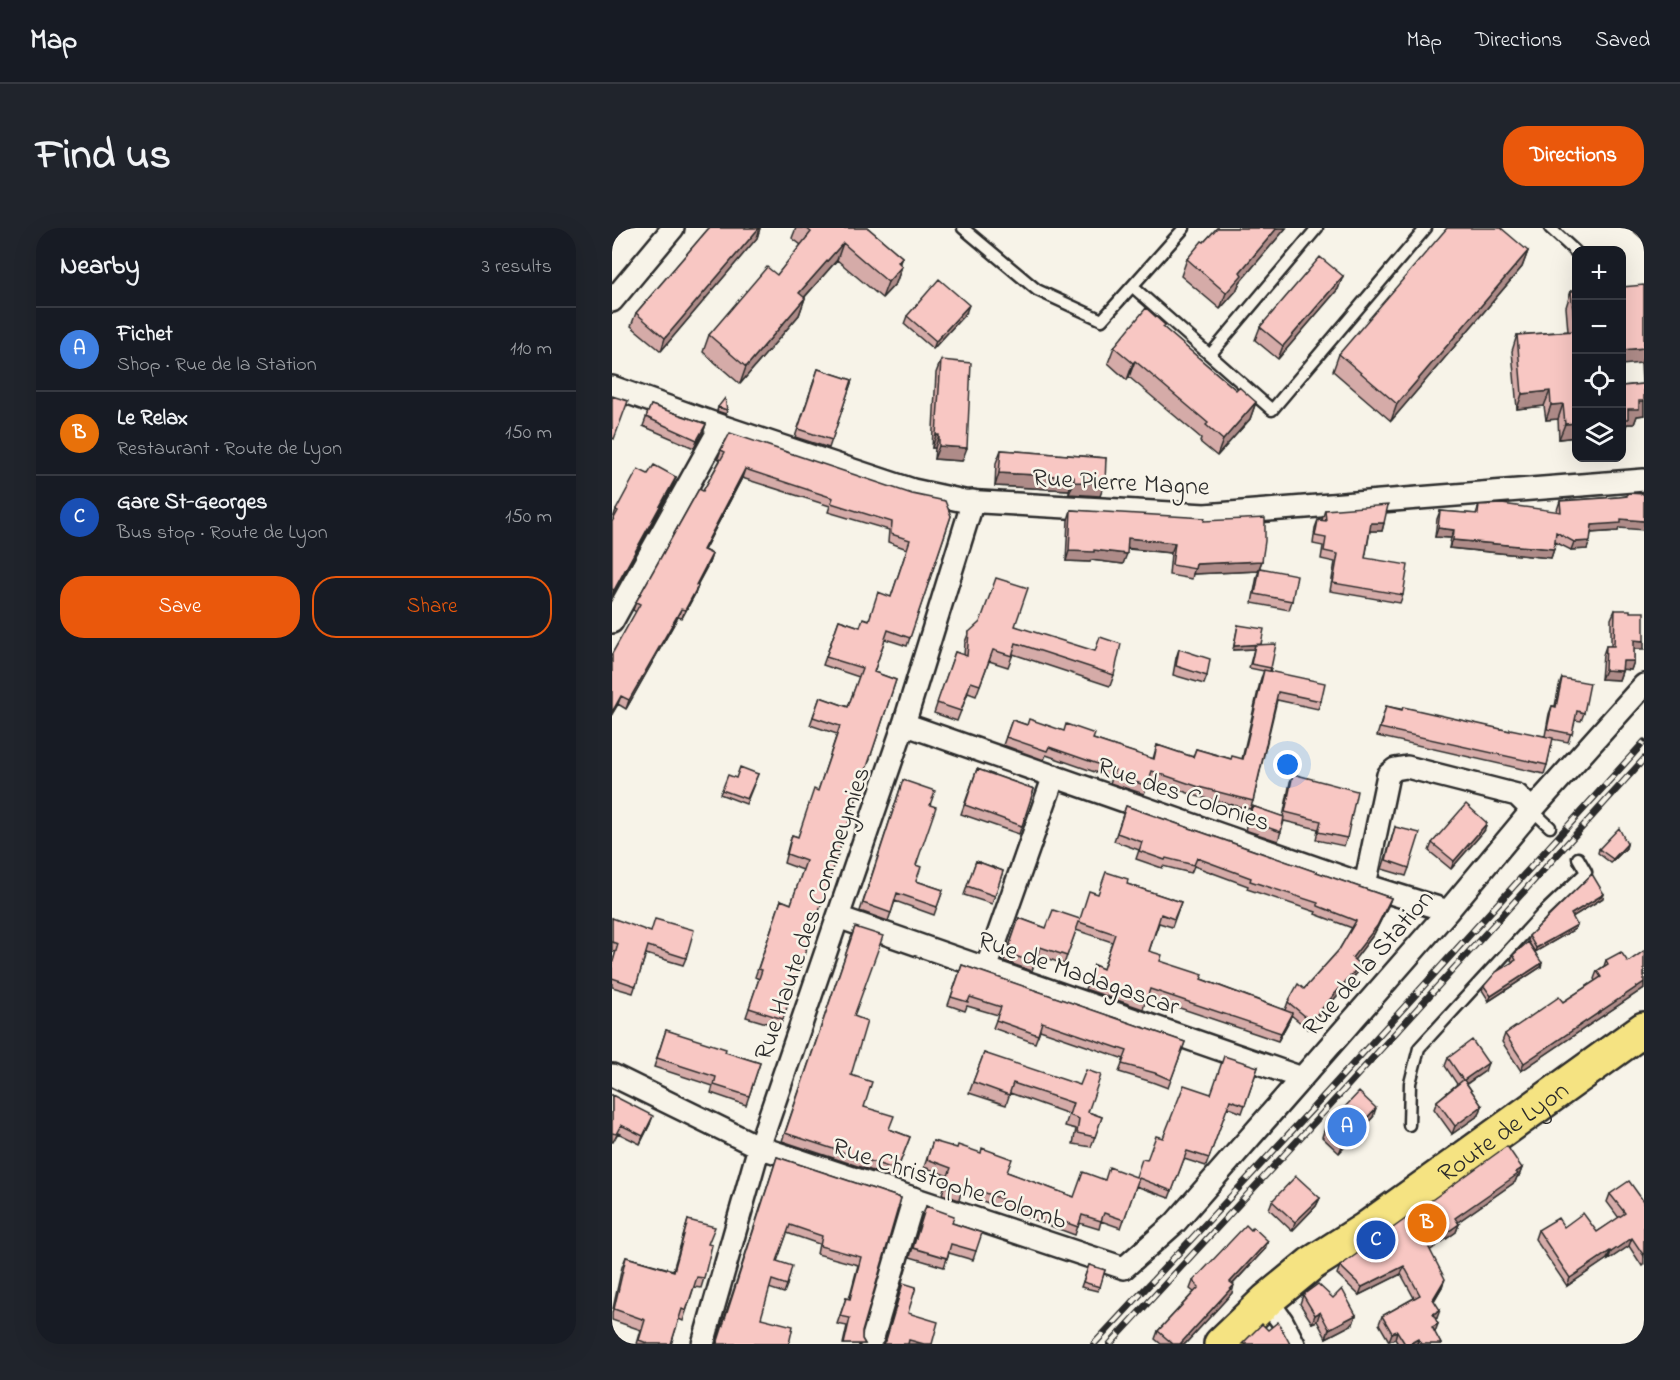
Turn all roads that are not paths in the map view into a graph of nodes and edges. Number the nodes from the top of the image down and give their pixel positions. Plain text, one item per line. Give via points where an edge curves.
1 (673, 228) edge
2 (963, 228) edge
3 (1184, 228) edge
4 (1317, 228) edge
5 (1426, 228) edge
6 (1550, 228) edge
7 (1572, 248) edge
8 (1133, 287) junction
9 (612, 301) edge
10 (1210, 355) junction
11 (612, 387) edge
12 (721, 426) junction
13 (1644, 480) edge
14 (974, 501) junction
15 (612, 622) edge
16 (1644, 685) edge
17 (904, 724) junction
18 (1054, 776) junction
19 (1532, 810) junction
20 (1550, 827) dead end
21 (1578, 858) dead end
22 (1365, 885) junction
23 (1448, 911) junction
24 (838, 918) junction
25 (986, 969) junction
26 (1644, 1029) edge
27 (612, 1075) edge
28 (1302, 1078) junction
29 (1409, 1125) dead end
30 (759, 1147) junction
31 (914, 1198) junction
32 (1124, 1268) joint
33 (1267, 1300) junction
34 (703, 1344) edge
35 (871, 1344) edge
36 (1221, 1344) edge
37 (1294, 1344) edge

1 - 9 street
2 - 8 lane via 1037,290 1102,320
3 - 8 lane
4 - 10 lane
5 - 10 lane via 1272,410
6 - 7 lane
8 - 10 lane
11 - 12 street, Rue Pierre Magne
12 - 14 street, Rue Pierre Magne via 913,490
12 - 15 street
13 - 14 street, Rue Pierre Magne via 1204,515
14 - 17 street, Rue Haute des Commeymies
16 - 19 street, Rue de la Station
17 - 18 street, Rue des Colonies
17 - 24 street, Rue Haute des Commeymies
18 - 22 street, Rue des Colonies
18 - 25 street
19 - 20 lane
19 - 22 street via 1517,795 1407,767 1395,769 1388,775
19 - 23 street, Rue de la Station
21 - 29 lane via 1586,872 1542,914 1419,1048 1410,1083
22 - 23 street, Rue des Colonies
23 - 28 street, Rue de la Station
24 - 25 street, Rue de Madagascar
24 - 30 street, Rue Haute des Commeymies
25 - 28 street, Rue de Madagascar
26 - 33 main road, Route de Lyon via 1366,1229 1311,1264
27 - 30 street, Rue Christophe Colomb
28 - 32 street, Rue de la Station via 1175,1223
30 - 31 street, Rue Christophe Colomb
30 - 34 street, Rue Haute des Commeymies
31 - 32 street, Rue Christophe Colomb
31 - 35 street
33 - 36 main road, Route de Lyon
33 - 37 street

